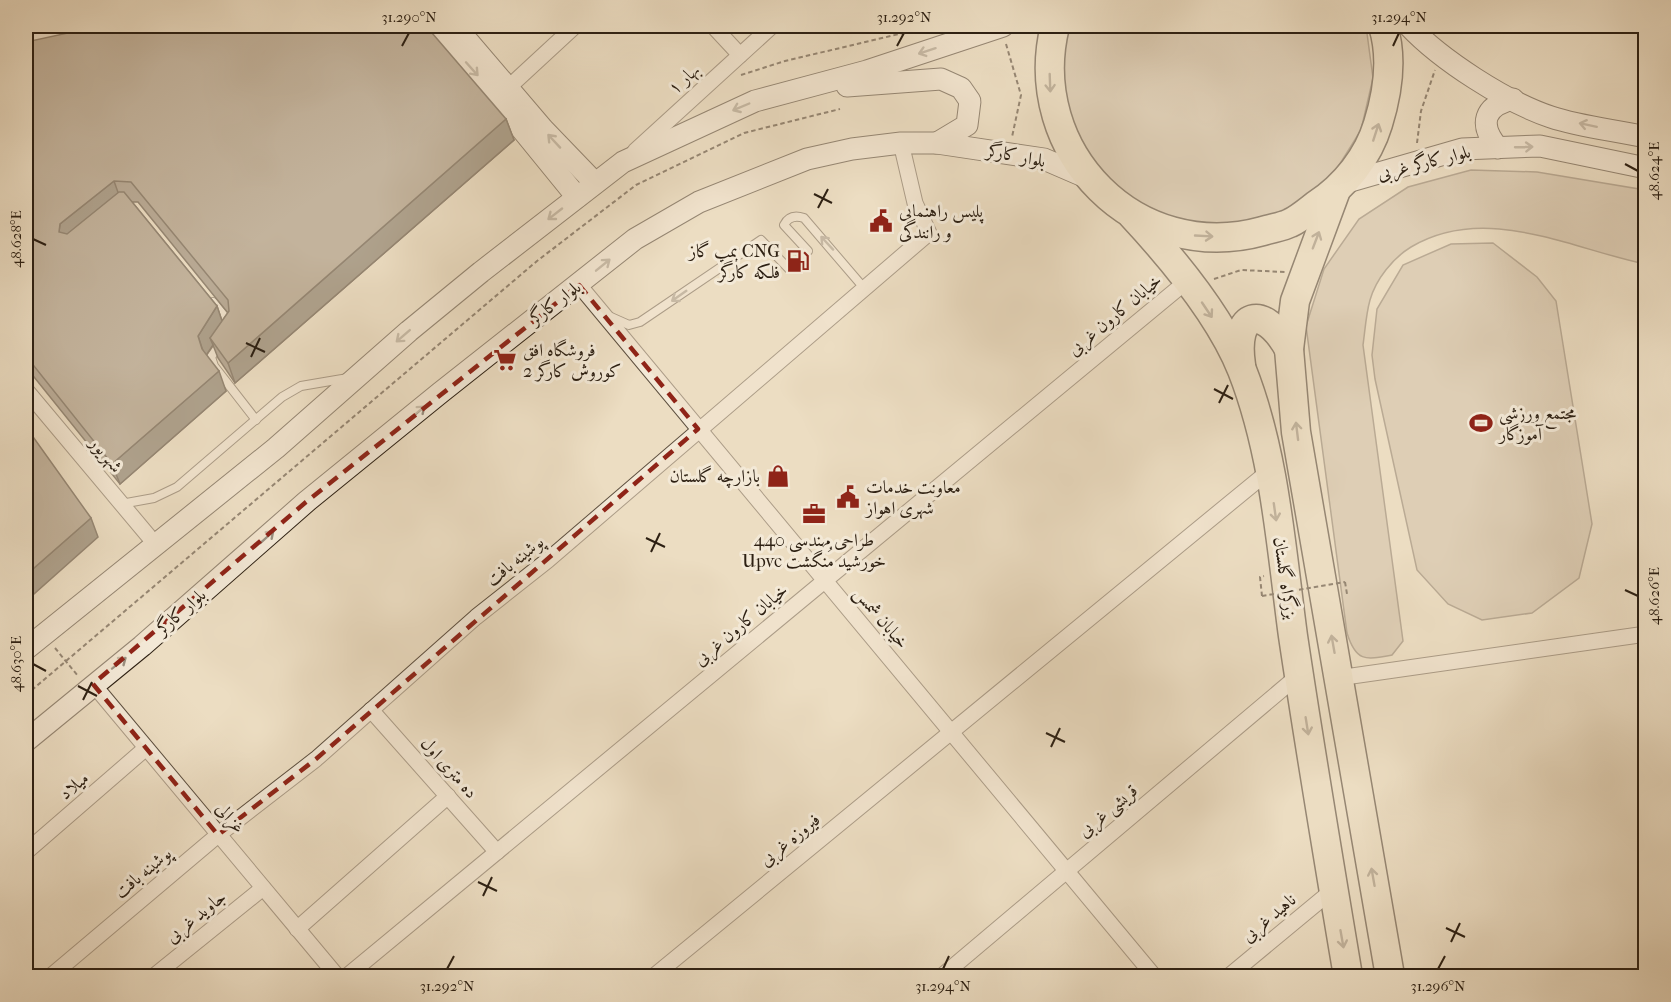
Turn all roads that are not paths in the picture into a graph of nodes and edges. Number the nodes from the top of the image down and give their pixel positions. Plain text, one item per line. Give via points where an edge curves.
1 (432, 26) edge
2 (455, 26) edge
3 (575, 26) edge
4 (713, 26) edge
5 (1002, 26) edge
6 (1055, 26) edge
7 (1383, 26) edge
8 (1409, 26) edge
9 (776, 29) edge
10 (740, 62) junction
11 (509, 87) junction
12 (804, 88) junction
13 (1513, 99) junction
14 (1646, 137) edge
15 (937, 143) junction
16 (901, 144) junction
17 (1498, 148) junction
18 (623, 162) junction
19 (1646, 168) edge
20 (1088, 178) junction
21 (596, 183) junction
22 (1340, 188) junction
23 (577, 197) junction
24 (1132, 215) junction
25 (1189, 284) junction
26 (579, 285) junction
27 (864, 288) junction
28 (208, 297) edge
29 (602, 313) junction
30 (231, 330) edge
31 (225, 337) edge
32 (1289, 349) junction
33 (1241, 368) junction
34 (358, 376) junction
35 (26, 390) edge
36 (256, 420) junction
37 (698, 429) junction
38 (1269, 471) junction
39 (121, 504) junction
40 (156, 545) junction
41 (825, 581) junction
42 (1646, 634) edge
43 (26, 649) edge
44 (1299, 675) junction
45 (1338, 678) junction
46 (91, 686) junction
47 (371, 710) junction
48 (951, 733) junction
49 (26, 741) edge
50 (146, 748) junction
51 (448, 796) junction
52 (218, 835) junction
53 (26, 852) edge
54 (497, 852) junction
55 (1066, 872) junction
56 (263, 888) junction
57 (1334, 889) junction
58 (297, 929) junction
59 (51, 976) edge
60 (154, 976) edge
61 (337, 976) edge
62 (347, 976) edge
63 (654, 976) edge
64 (942, 976) edge
65 (1154, 976) edge
66 (1229, 976) edge
67 (1348, 976) edge
68 (1389, 976) edge

1 -> 23 main road via 484,82
2 - 11 main road
3 - 11 street
4 - 10 street
5 -> 12 main road
6 -> 20 highway via 1049,50 1050,96 1064,140
22 -> 7 highway via 1373,141 1388,92 1388,41
8 - 13 main road via 1478,81
9 - 10 street, بهار ۱
10 - 18 street, بهار ۱
21 -> 11 main road via 543,129
12 - 15 main road via 941,79 961,88 970,101 967,125
12 -> 18 main road via 754,101
14 -> 13 main road via 1551,117
13 - 17 main road via 1497,103 1486,117 1487,134
15 - 16 main road, بلوار کارگر
15 - 20 main road, بلوار کارگر via 1044,159
26 -> 16 main road, بلوار کارگر via 635,239 699,202 807,159
16 - 27 street, پوشینه بافت via 915,203 929,233
17 -> 19 main road, بلوار کارگر غربی via 1540,146
17 - 22 main road, بلوار کارگر غربی via 1462,149
18 - 21 main road
20 - 24 highway
21 - 23 main road
24 -> 22 highway via 1183,235 1237,238 1290,223
32 -> 22 highway, بزرگراه گلستان via 1295,301
23 -> 34 main road
24 - 25 highway, بزرگراه گلستان via 1160,244
25 -> 33 highway, بزرگراه گلستان
25 - 41 street, خیابان کارون غربی
26 - 29 street, خیابان شمس
46 -> 26 main road, بلوار کارگر via 306,502
27 -> 29 lane via 824,239 798,216 784,225 808,251 789,268 761,240 640,322 629,325
27 - 37 street, پوشینه بافت
28 - 30 lane
29 - 37 street, خیابان شمس
31 - 36 lane via 211,357 214,366
32 - 33 highway via 1272,324 1262,318 1251,320 1239,335
45 -> 32 highway, بزرگراه گلستان via 1296,432
33 - 38 highway, بزرگراه گلستان via 1264,436
34 - 36 lane via 301,386
34 - 40 main road
35 - 39 street, شهریور
36 - 39 lane via 177,487 154,498
37 - 41 street, خیابان شمس
37 - 47 street, پوشینه بافت
38 -> 44 highway, بزرگراه گلستان
38 - 48 street, فیروزه غربی
39 - 40 street, شهریور
40 - 43 main road
41 - 48 street, خیابان شمس
41 - 54 street, خیابان کارون غربی
42 - 45 street
44 - 55 street, قریشی غربی
44 -> 57 highway, بزرگراه گلستان
68 -> 45 highway, بزرگراه گلستان
46 - 49 main road, بلوار کارگر
46 - 50 street, غزالی
47 - 51 street, ده متری اول
47 - 52 street, پوشینه بافت via 316,759
48 - 55 street, خیابان شمس
48 - 63 street, فیروزه غربی
50 - 52 street, غزالی
50 - 53 street, میلاد
51 - 54 street, ده متری اول
51 - 58 street
52 - 56 street, غزالی
52 - 59 street, پوشینه بافت
54 - 62 street, خیابان کارون غربی
55 - 64 street, قریشی غربی
55 - 65 street, خیابان شمس
56 - 58 street, غزالی
56 - 60 street, جاوید غربی
57 - 66 street, ناهید غربی
57 -> 67 highway, بزرگراه گلستان
58 - 61 street, غزالی

